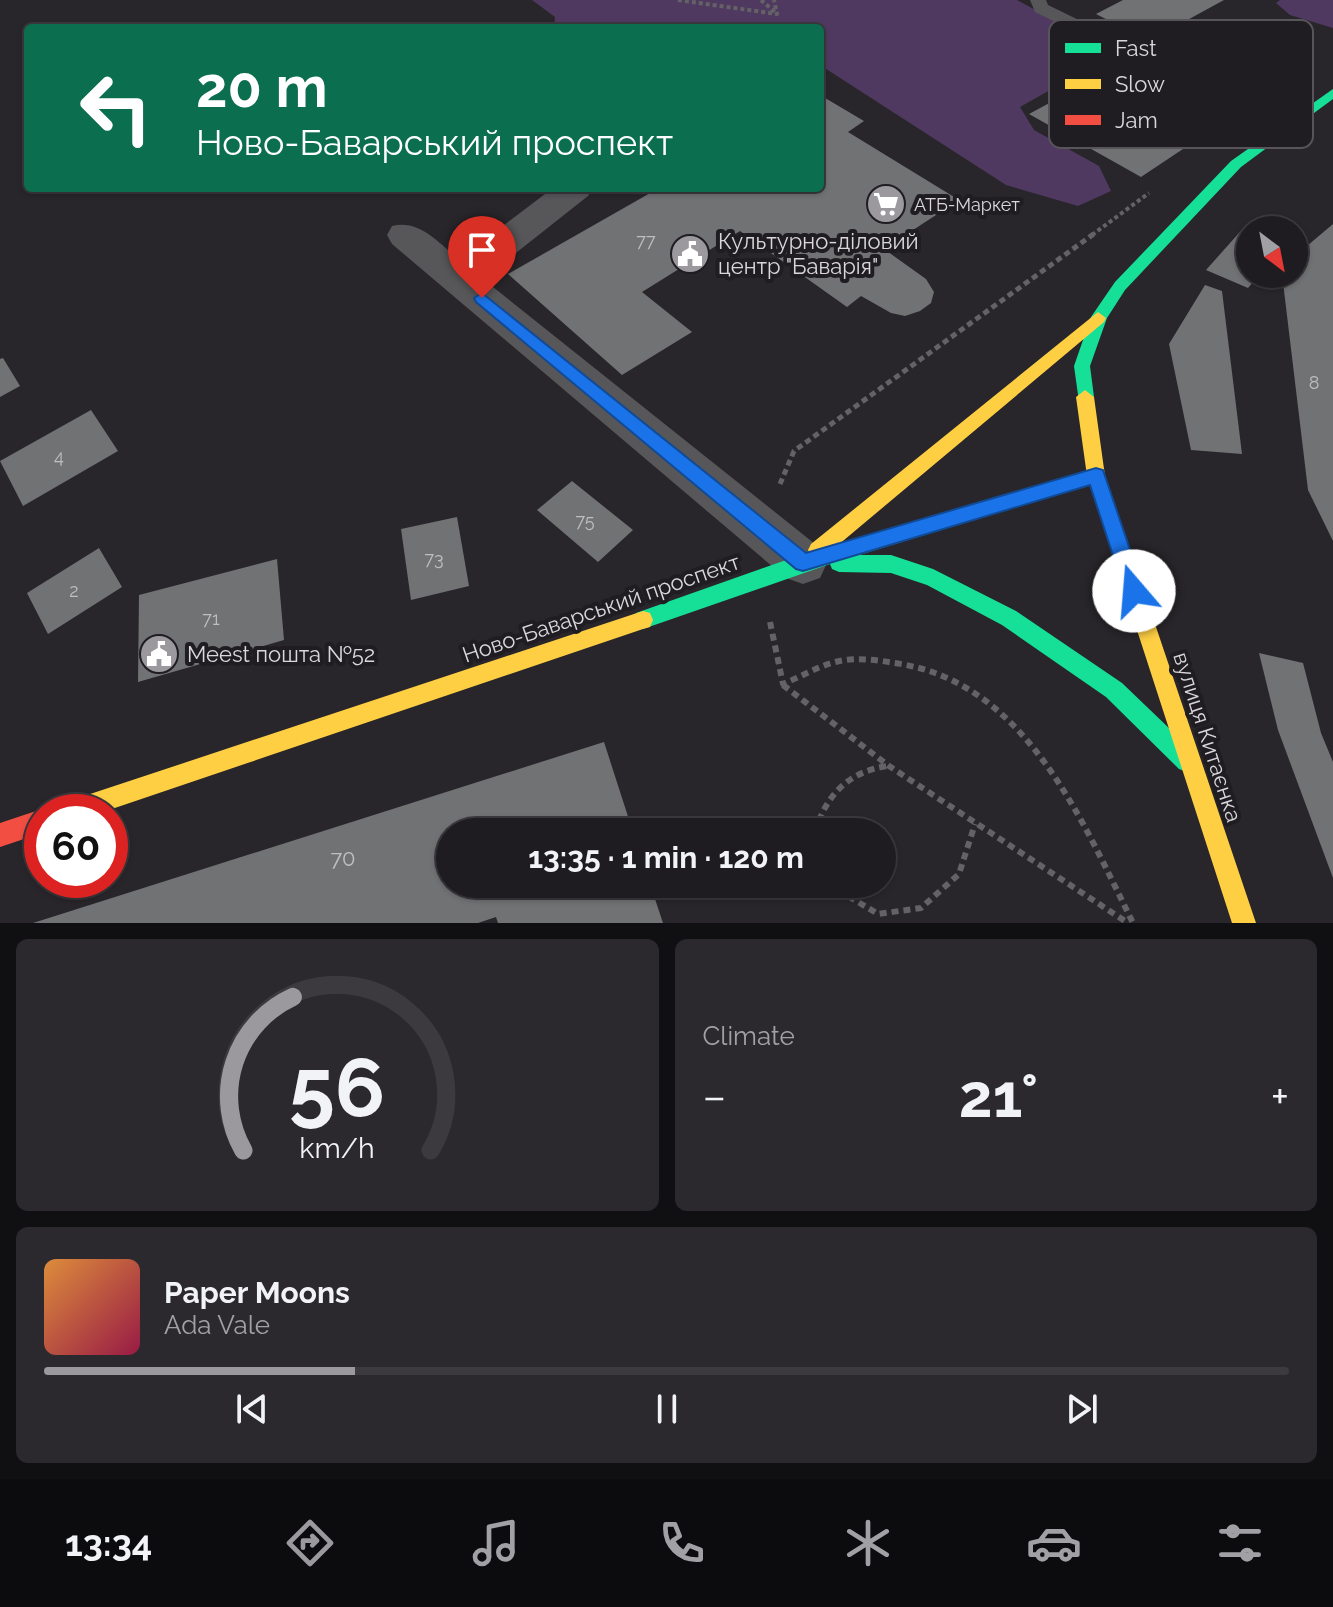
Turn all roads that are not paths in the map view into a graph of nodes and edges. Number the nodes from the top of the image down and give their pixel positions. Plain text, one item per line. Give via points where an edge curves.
1 (1038, 0) edge
2 (1054, 0) edge
3 (1063, 19) joint
4 (1333, 93) edge
5 (1313, 108) edge
6 (1258, 148) edge
7 (571, 192) edge
8 (405, 235) dead end
9 (458, 279) junction
10 (1099, 317) junction
11 (1096, 476) junction
12 (803, 563) junction
13 (1192, 765) junction
14 (123, 794) edge
15 (1244, 923) edge

1 - 3 lane via 1041,8
2 - 3 lane
4 - 5 main road
6 - 10 main road via 1236,164 1120,286
7 - 9 street
8 - 9 street
9 - 12 street
10 - 11 main road via 1082,366
10 - 12 main road
11 - 12 main road, Ново-Баварський проспект
11 - 13 main road, вулиця Китаєнка
12 - 13 main road via 891,564 933,578 1009,618 1114,690
12 - 14 main road, Ново-Баварський проспект
13 - 15 main road, вулиця Китаєнка

